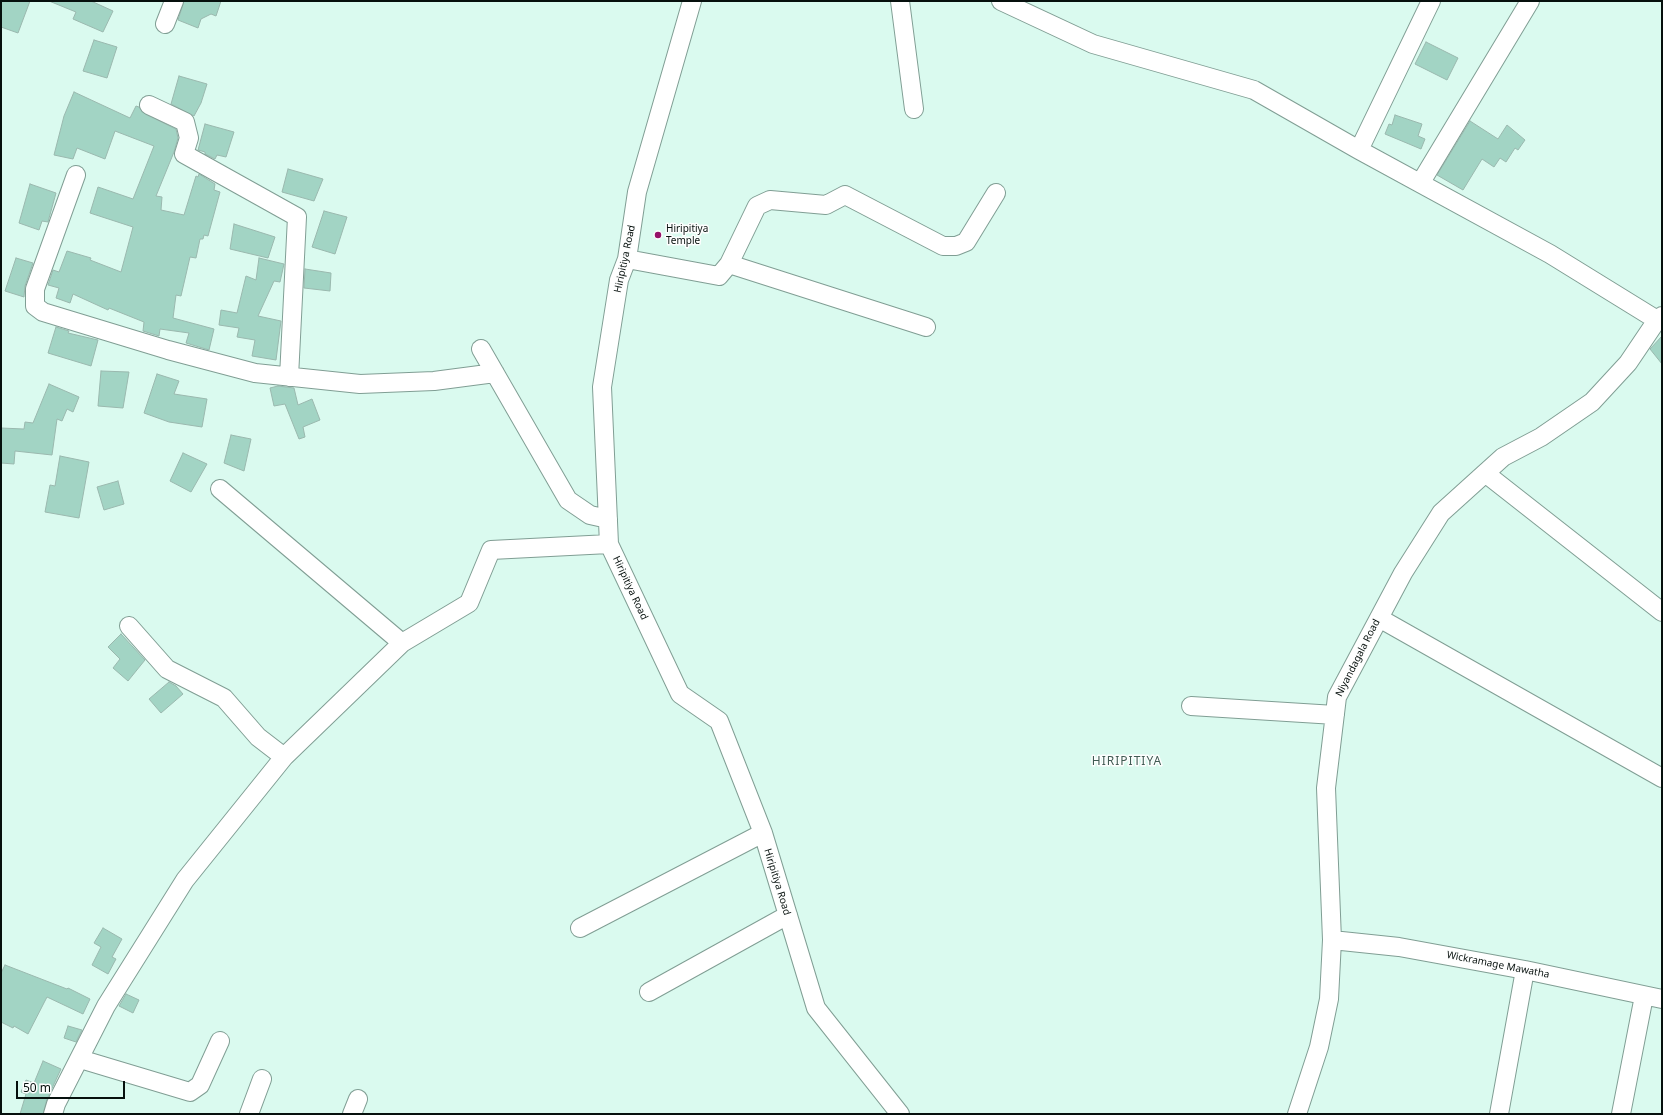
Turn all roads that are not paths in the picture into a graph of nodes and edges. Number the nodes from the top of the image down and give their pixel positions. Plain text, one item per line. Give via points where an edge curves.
1 (174, 1) edge
2 (692, 1) edge
3 (900, 1) edge
4 (1001, 1) edge
5 (1432, 1) edge
6 (1530, 1) edge
7 (165, 24) dead end
8 (149, 105) dead end
9 (914, 109) dead end
10 (1359, 150) junction
11 (76, 175) dead end
12 (1421, 182) junction
13 (996, 193) dead end
14 (627, 259) junction
15 (729, 264) junction
16 (1660, 318) edge
17 (926, 327) dead end
18 (481, 349) dead end
19 (495, 373) junction
20 (289, 377) junction
21 (1485, 473) junction
22 (220, 489) dead end
23 (608, 519) junction
24 (609, 544) junction
25 (1662, 612) edge
26 (1379, 618) junction
27 (129, 626) dead end
28 (402, 643) junction
29 (1191, 706) dead end
30 (1335, 714) junction
31 (284, 757) junction
32 (1662, 778) edge
33 (763, 833) junction
34 (788, 915) junction
35 (580, 928) dead end
36 (1332, 940) junction
37 (1525, 970) junction
38 (649, 992) dead end
39 (1644, 996) junction
40 (1662, 999) edge
41 (220, 1041) dead end
42 (80, 1059) junction
43 (262, 1079) dead end
44 (53, 1114) edge
45 (249, 1114) edge
46 (900, 1114) edge
47 (1297, 1114) edge
48 (1499, 1114) edge
49 (1621, 1114) edge

1 - 7 street
2 - 14 street, Hiripitiya Road via 637,192
3 - 9 street
4 - 10 street via 1093,44 1254,90
5 - 10 street
6 - 12 street
8 - 20 street via 186,122 189,138 184,154 297,217
10 - 12 street
11 - 20 street via 35,289 35,306 43,312 168,350 255,373
12 - 16 street
13 - 15 street via 966,242 956,246 943,246 845,194 826,205 770,200 757,206
14 - 15 street via 719,276
14 - 23 street, Hiripitiya Road via 619,280 602,387
15 - 17 street
16 - 21 street, Niyandagala Road via 1628,363 1592,402 1541,437 1503,457
18 - 19 street
19 - 20 street via 434,381 360,384
19 - 23 street via 568,500 590,515
21 - 25 street
21 - 26 street, Niyandagala Road via 1441,513 1403,573
22 - 28 street
23 - 24 street, Hiripitiya Road
24 - 28 street via 491,550 469,603
24 - 33 street, Hiripitiya Road via 680,694 719,721
26 - 30 street, Niyandagala Road via 1337,697
26 - 32 street
27 - 31 street via 167,669 224,698 258,737
28 - 31 street
29 - 30 street
30 - 36 street, Niyandagala Road via 1326,788
31 - 42 street via 185,880 106,1006
33 - 34 street, Hiripitiya Road
33 - 35 street
34 - 38 street
34 - 46 street, Hiripitiya Road via 816,1008
36 - 37 street, Wickramage Mawatha via 1400,947
36 - 47 street, Niyandagala Road via 1329,999 1319,1047
37 - 39 street, Wickramage Mawatha
37 - 48 street
39 - 40 street, Wickramage Mawatha
39 - 49 street
41 - 42 street via 200,1085 190,1092
42 - 44 street
43 - 45 street

